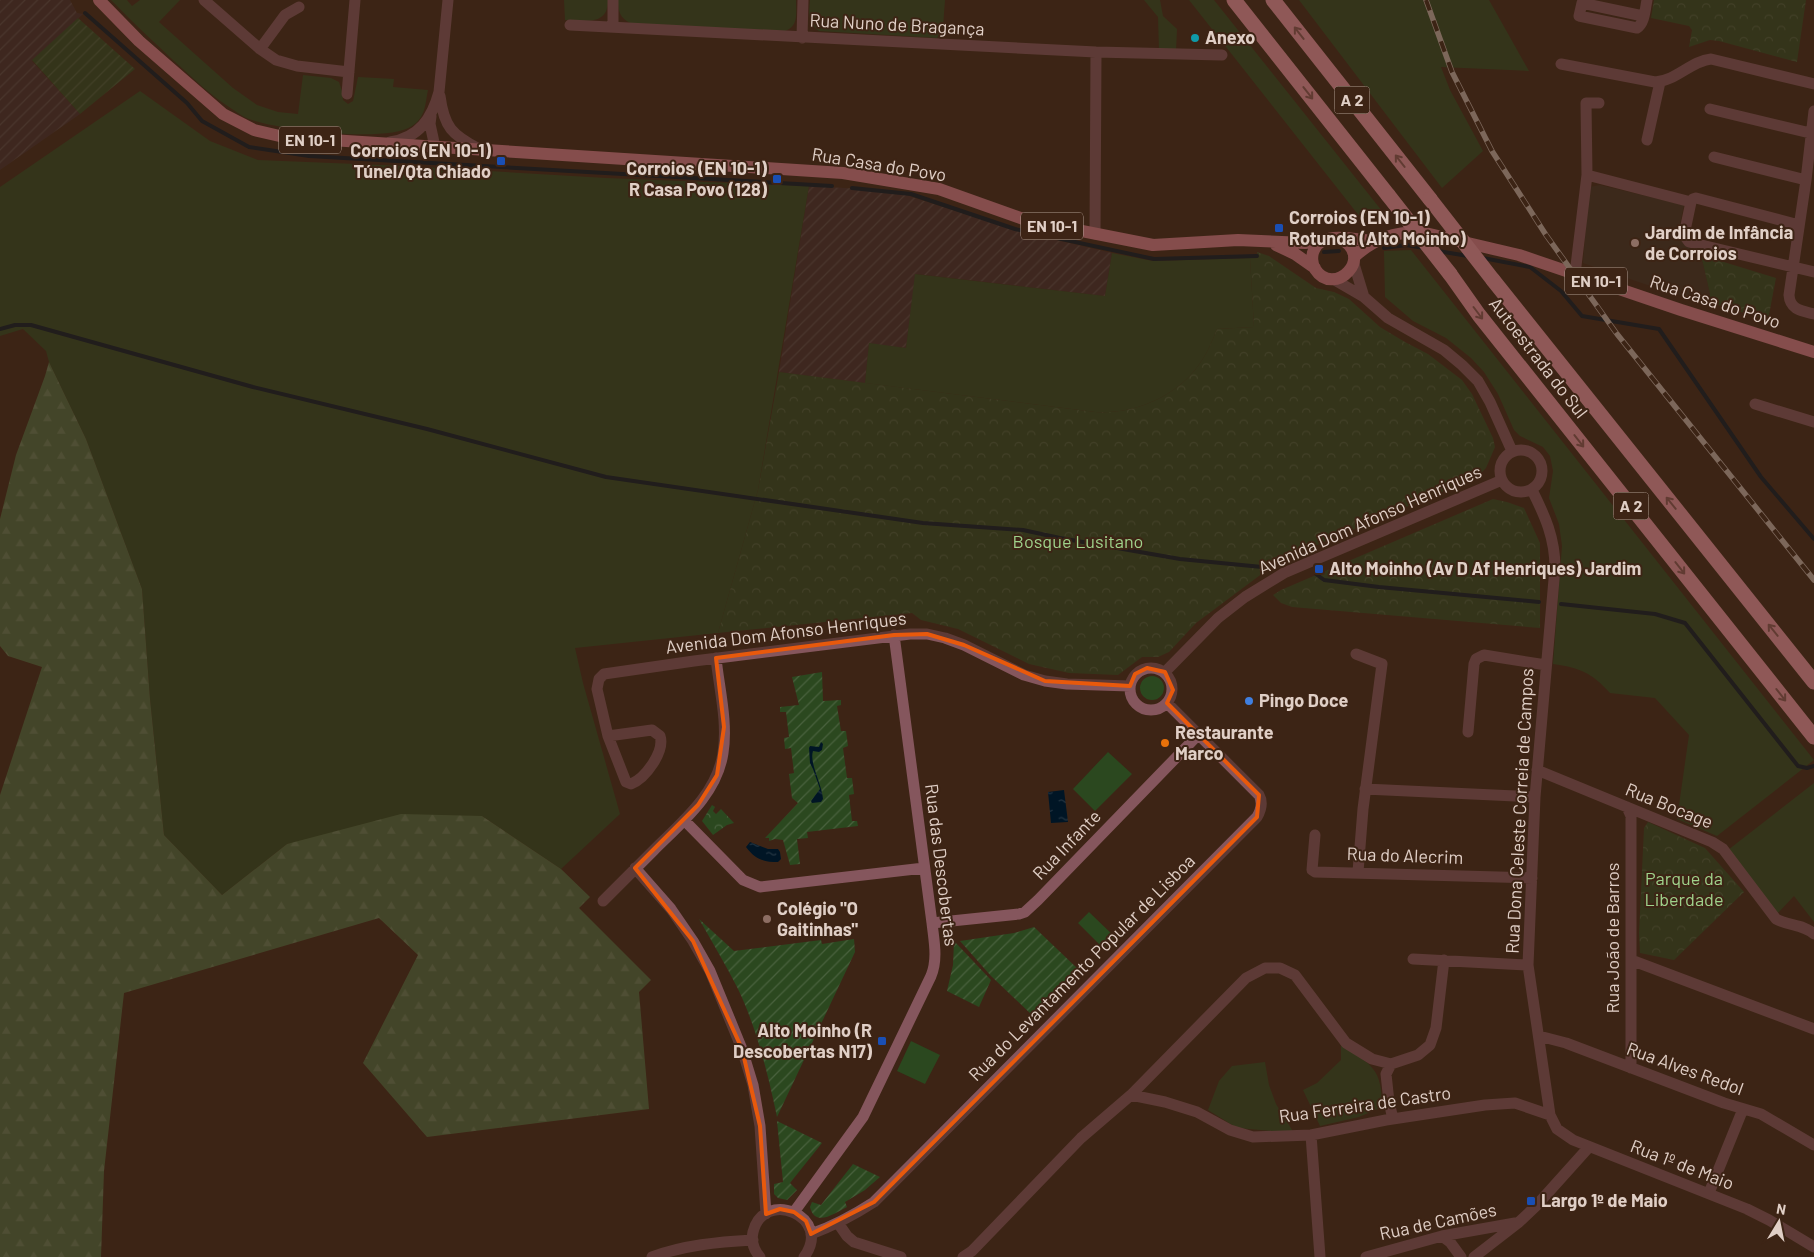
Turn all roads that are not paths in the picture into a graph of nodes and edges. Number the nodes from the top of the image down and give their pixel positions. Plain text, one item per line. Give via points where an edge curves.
1 (99, 0) edge
2 (204, 0) edge
3 (355, 0) edge
4 (448, 0) edge
5 (612, 0) edge
6 (803, 0) edge
7 (1234, 0) edge
8 (1273, 0) edge
9 (1647, 0) edge
10 (299, 8) dead end
11 (1643, 16) junction
12 (570, 25) dead end
13 (613, 27) junction
14 (802, 38) junction
15 (260, 49) junction
16 (1096, 52) junction
17 (1222, 55) dead end
18 (1561, 64) dead end
19 (349, 72) junction
20 (1660, 82) junction
21 (1814, 84) edge
22 (439, 92) junction
23 (347, 94) dead end
24 (1599, 103) dead end
25 (1710, 109) dead end
26 (1814, 111) edge
27 (431, 116) junction
28 (444, 118) junction
29 (1813, 133) edge
30 (1647, 140) dead end
31 (373, 143) junction
32 (435, 147) junction
33 (479, 150) junction
34 (1714, 157) dead end
35 (1587, 175) junction
36 (1806, 180) junction
37 (1691, 202) junction
38 (1800, 225) junction
39 (1095, 234) junction
40 (1339, 238) junction
41 (1323, 240) junction
42 (1266, 241) junction
43 (1374, 241) junction
44 (1354, 260) junction
45 (1315, 268) junction
46 (1792, 268) junction
47 (1814, 272) edge
48 (1575, 274) junction
49 (1333, 279) junction
50 (1364, 297) junction
51 (1814, 314) edge
52 (1814, 352) edge
53 (1755, 404) dead end
54 (1814, 422) edge
55 (1512, 451) junction
56 (1502, 480) junction
57 (1532, 490) junction
58 (894, 635) junction
59 (1356, 654) dead end
60 (716, 658) junction
61 (1546, 665) junction
62 (1165, 672) junction
63 (1814, 682) edge
64 (1130, 686) junction
65 (1167, 703) junction
66 (1468, 732) dead end
67 (608, 736) junction
68 (1198, 736) junction
69 (1814, 736) edge
70 (1537, 770) junction
71 (1365, 789) junction
72 (1535, 797) junction
73 (1627, 807) junction
74 (1652, 818) junction
75 (684, 820) junction
76 (1315, 835) dead end
77 (1630, 838) junction
78 (635, 868) junction
79 (924, 868) junction
80 (1358, 872) junction
81 (1532, 878) junction
82 (603, 901) dead end
83 (932, 923) junction
84 (1814, 934) edge
85 (1414, 959) dead end
86 (1444, 960) junction
87 (1631, 960) junction
88 (1528, 965) junction
89 (1814, 1029) edge
90 (1539, 1036) junction
91 (1391, 1064) junction
92 (1631, 1068) junction
93 (1131, 1095) junction
94 (1743, 1109) junction
95 (1550, 1115) junction
96 (1392, 1119) junction
97 (1311, 1134) junction
98 (1814, 1144) edge
99 (1588, 1147) junction
100 (1709, 1193) junction
101 (794, 1212) junction
102 (766, 1214) junction
103 (838, 1223) junction
104 (1518, 1223) junction
105 (811, 1234) junction
106 (1442, 1236) junction
107 (752, 1240) junction
108 (1814, 1247) edge
109 (652, 1257) edge
110 (760, 1257) edge
111 (804, 1257) edge
112 (901, 1257) edge
113 (963, 1257) edge
114 (1320, 1257) edge
115 (1366, 1257) edge
116 (1461, 1257) edge
117 (1474, 1257) edge

1 - 31 main road, EN 10-1 via 185,82 238,123 284,137
2 - 15 street
3 - 19 street
4 - 22 street
5 - 13 street
6 - 14 street
7 -> 69 highway, Autoestrada do Sul / A 2, bridge via 1485,323
63 -> 8 highway, Autoestrada do Sul / A 2, bridge
9 - 11 street
10 - 15 street via 285,15
11 - 11 street via 1582,3 1579,16 1635,29 1641,25
12 - 13 street, Rua Nuno de Bragança
13 - 14 street, Rua Nuno de Bragança
14 - 16 street, Rua Nuno de Bragança
15 - 19 street via 286,63
16 - 17 street, Rua Nuno de Bragança
16 - 39 street
18 - 20 street
19 - 23 street
20 - 21 street via 1711,59
20 - 30 street
22 - 27 street
22 - 28 street
24 - 35 street via 1586,103
25 - 29 street
26 - 29 street
27 - 31 street via 418,132 409,137
27 - 32 street
28 - 32 street
28 - 33 street via 460,139
29 - 36 street
31 - 32 main road, EN 10-1
32 - 33 main road, EN 10-1
33 - 39 main road, Rua Casa do Povo / EN 10-1 via 843,173 939,189 1026,220
34 - 36 street
35 - 37 street
35 - 48 street
36 - 38 street
37 - 38 street via 1696,198
37 - 46 street via 1684,233 1687,241
38 - 46 street
39 - 42 main road, Rua Casa do Povo / EN 10-1 via 1153,245
40 - 41 main road, EN 10-1
40 - 43 main road, Rua Casa do Povo / EN 10-1
40 - 44 main road via 1350,245
41 - 42 main road, Rua Casa do Povo / EN 10-1
41 - 45 main road via 1314,249
42 - 45 main road, Rua Casa do Povo / EN 10-1 via 1295,254
43 - 44 main road, Rua Casa do Povo / EN 10-1
43 - 48 main road, Rua Casa do Povo / EN 10-1 via 1406,232 1421,232 1518,255
44 - 49 main road, EN 10-1 via 1346,275
44 - 50 street
45 - 49 main road, EN 10-1 via 1319,274
46 - 47 street
46 - 51 street via 1789,302 1793,307
48 - 52 main road, Rua Casa do Povo / EN 10-1
49 - 50 street
50 - 55 street via 1388,318 1444,350 1478,381
53 - 54 street
55 - 56 street via 1502,460
55 - 57 street via 1527,450 1539,458 1542,479
56 - 57 street via 1518,492
56 - 62 street, Avenida Dom Afonso Henriques via 1284,573 1218,618
57 - 61 street, Rua Dona Celeste Correia de Campos via 1550,528 1555,550
58 - 60 street, Avenida Dom Afonso Henriques
58 - 64 street, Avenida Dom Afonso Henriques via 927,634 945,638 1024,675 1045,681
58 - 79 street, Rua das Descobertas
59 - 71 street via 1382,664
60 - 67 street, Avenida Dom Afonso Henriques via 607,673 599,679 597,689
60 - 75 street via 724,727 723,754 711,787
61 - 66 street via 1484,655 1476,659
61 - 70 street, Rua Dona Celeste Correia de Campos
62 - 64 street via 1153,667 1140,670
62 - 65 street via 1173,690
64 - 65 street via 1132,698 1140,707 1152,710
65 - 68 street, Rua do Levantamento Popular de Lisboa
67 - 67 street via 652,730 660,736 662,746 644,775 631,784 623,778
68 - 83 street, Rua Infante via 1025,912
68 - 103 street, Rua do Levantamento Popular de Lisboa via 1259,795 1261,807 1257,817 874,1202
70 - 72 street, Rua Dona Celeste Correia de Campos
70 - 73 street, Rua Bocage
71 - 72 street
71 - 80 street
72 - 81 street, Rua Dona Celeste Correia de Campos
73 - 74 street, Rua Bocage
73 - 77 street, Rua João de Barros via 1631,816
74 - 77 street, Rua João de Barros via 1642,818
74 - 84 street, Rua Bocage via 1723,849 1776,919 1785,924 1800,925
75 - 78 street
75 - 79 street via 743,880 760,887
76 - 80 street, Rua do Alecrim via 1312,870
77 - 87 street, Rua João de Barros
78 - 82 street
78 - 102 street via 663,899 693,941 710,971 742,1049 753,1085 760,1126
79 - 83 street, Rua das Descobertas
80 - 81 street, Rua do Alecrim
81 - 88 street, Rua Dona Celeste Correia de Campos
83 - 101 street, Rua das Descobertas via 936,953 934,968 901,1039 856,1130
85 - 86 street
86 - 88 street
86 - 91 street via 1436,1028 1430,1045 1418,1055
87 - 89 street
87 - 92 street, Rua João de Barros
88 - 90 street, Rua Dona Celeste Correia de Campos
90 - 92 street, Rua Alves Redol
90 - 95 street, Rua Dona Celeste Correia de Campos
91 - 93 street via 1372,1059 1346,1043 1295,975 1280,968 1265,968 1246,978
91 - 96 street via 1386,1074
92 - 94 street, Rua Alves Redol
93 - 97 street, Rua Ferreira de Castro via 1197,1112 1230,1130 1253,1137
93 - 113 street via 1081,1138
94 - 98 street, Rua Alves Redol via 1773,1119
94 - 100 street
95 - 96 street, Rua Ferreira de Castro via 1515,1103
95 - 99 street, Rua Dona Celeste Correia de Campos via 1557,1129
96 - 97 street, Rua Ferreira de Castro
97 - 114 street
99 - 100 street, Rua 1º de Maio
99 - 104 street
100 - 108 street, Rua 1º de Maio via 1769,1220
101 - 102 street via 780,1209
101 - 105 street via 806,1221
102 - 107 street via 757,1222
103 - 105 street, Rua do Levantamento Popular de Lisboa
103 - 112 street via 854,1242
104 - 106 street, Rua de Camões
104 - 117 street
105 - 111 street
106 - 115 street, Rua de Camões
106 - 116 street
107 - 109 street via 688,1246
107 - 110 street

